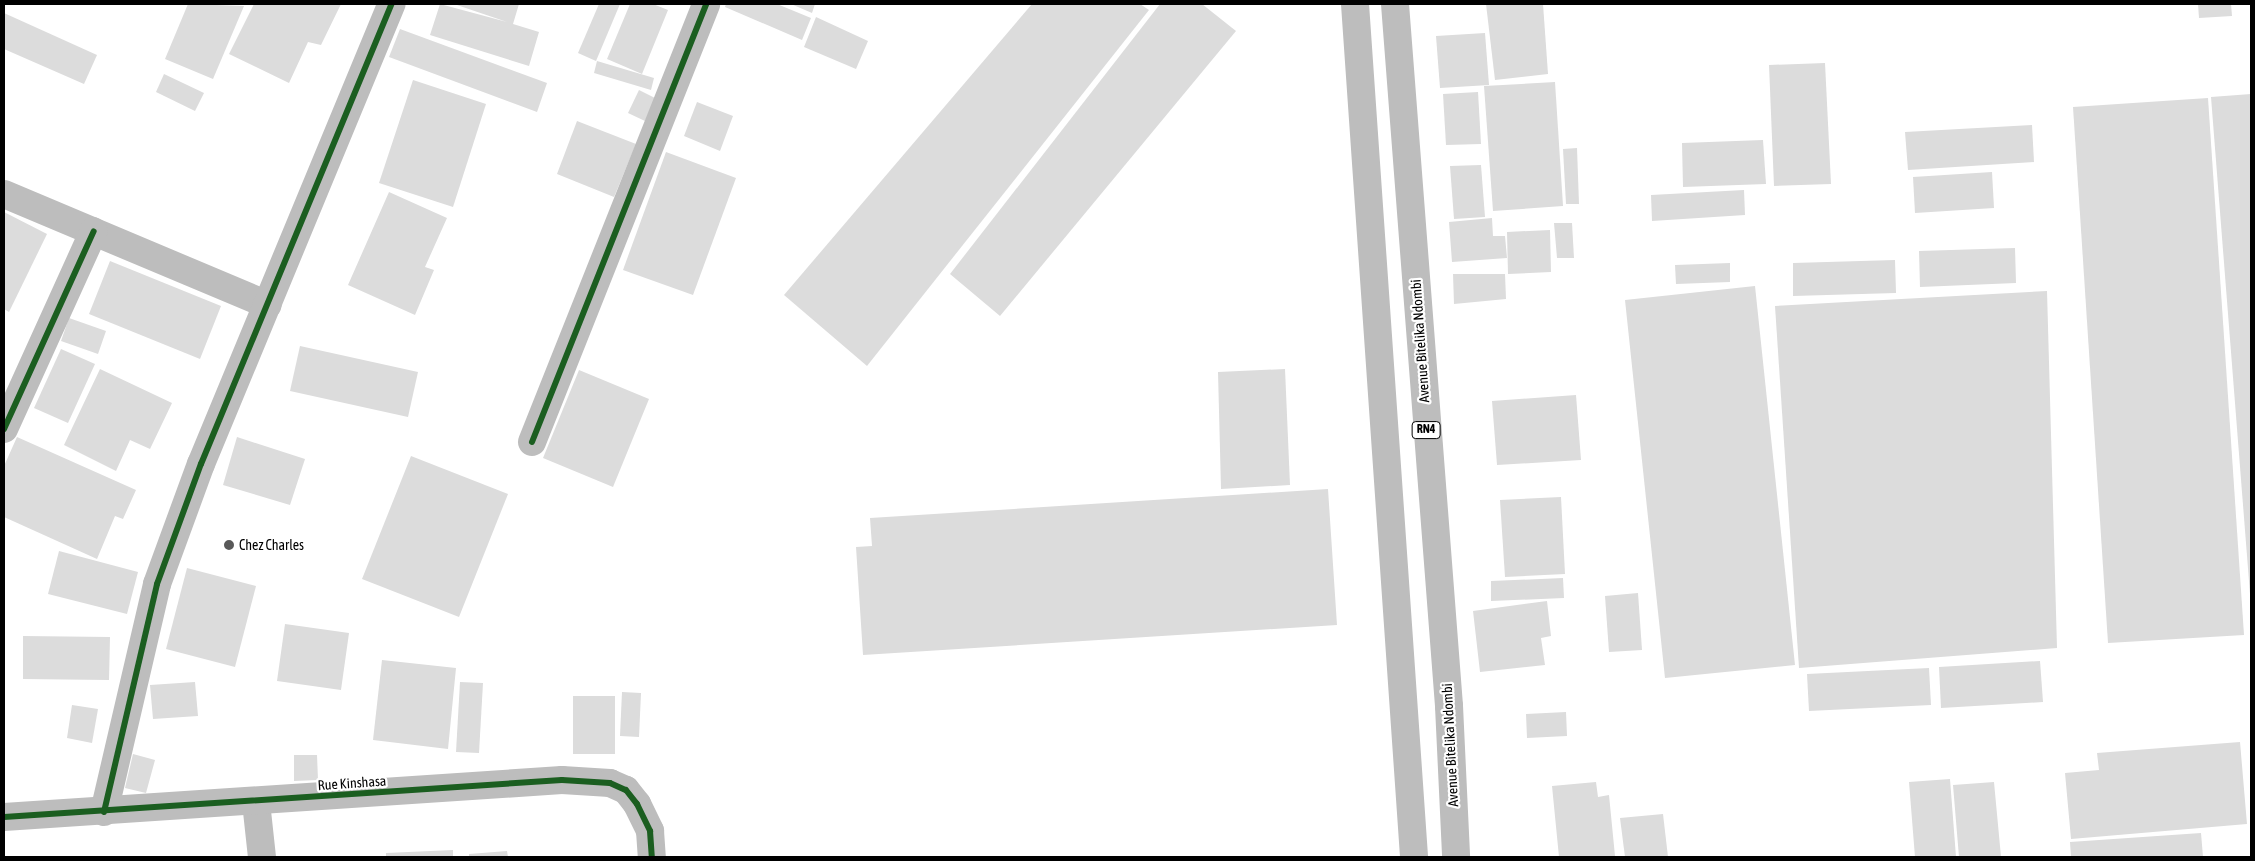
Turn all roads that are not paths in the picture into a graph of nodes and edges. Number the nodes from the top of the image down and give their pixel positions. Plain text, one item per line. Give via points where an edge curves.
1 (392, 4) edge
2 (706, 4) edge
3 (1354, 4) edge
4 (1395, 4) edge
5 (4, 194) edge
6 (94, 231) junction
7 (268, 304) junction
8 (4, 429) edge
9 (532, 442) dead end
10 (256, 802) junction
11 (104, 812) junction
12 (4, 817) edge
13 (262, 857) edge
14 (652, 857) edge
15 (1414, 857) edge
16 (1456, 857) edge

1 - 7 main road
2 - 9 main road
3 - 15 main road
4 - 16 main road, Avenue Bitelika Ndombi / RN4 via 1449,706
5 - 6 main road
6 - 7 main road
6 - 8 main road
7 - 11 main road via 201,464 157,584
10 - 11 main road, Rue Kinshasa
10 - 13 main road
10 - 14 main road, Rue Kinshasa via 562,780 610,784 626,790 637,804 650,831
11 - 12 main road, Rue Kinshasa

